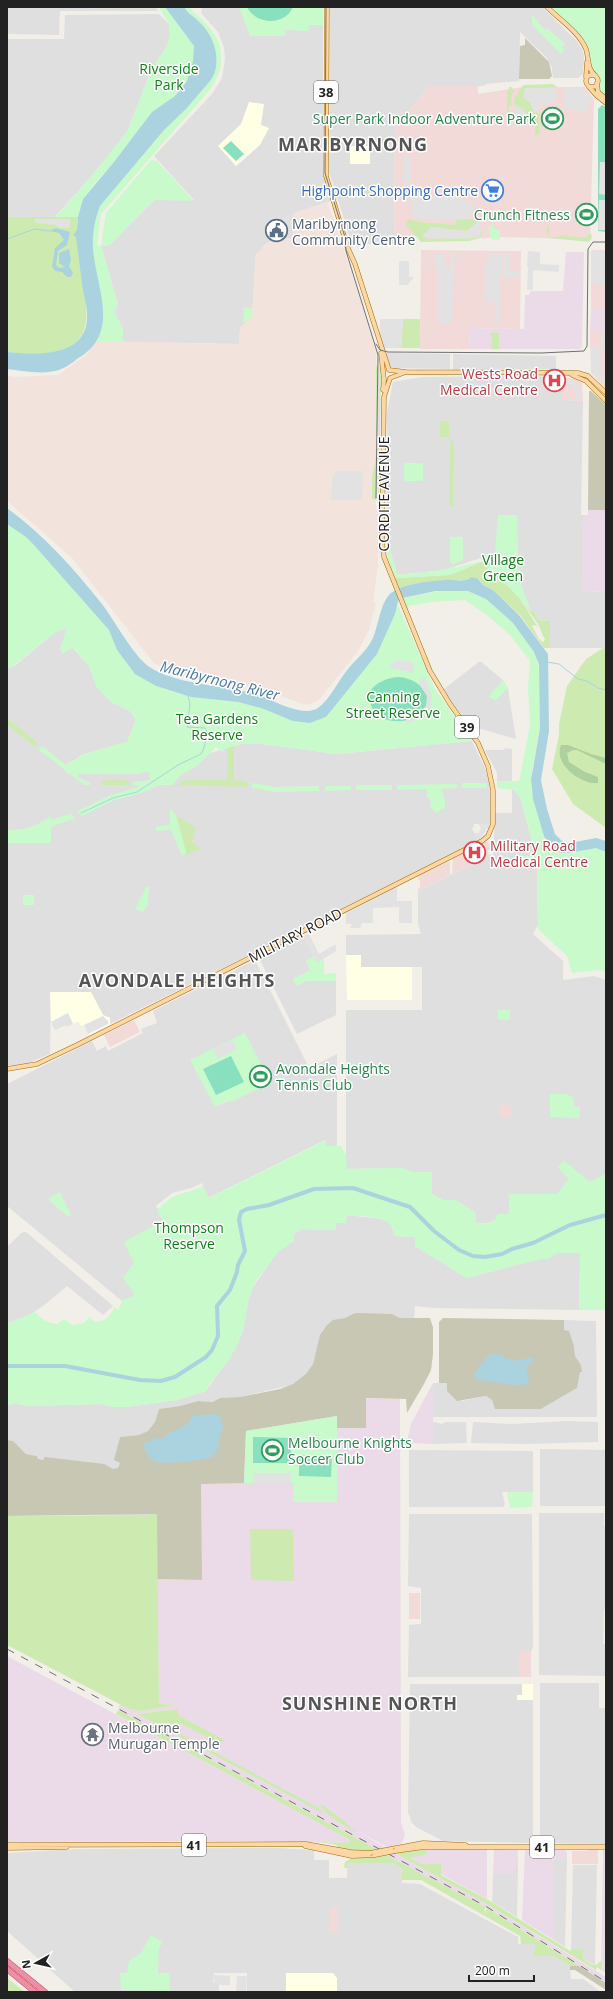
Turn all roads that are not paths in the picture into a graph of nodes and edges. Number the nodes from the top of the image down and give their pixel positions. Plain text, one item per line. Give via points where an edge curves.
1 (327, 7) edge
2 (547, 7) edge
3 (579, 39) junction
4 (594, 75) junction
5 (586, 77) junction
6 (597, 83) junction
7 (589, 86) junction
8 (606, 100) edge
9 (606, 103) edge
10 (379, 342) junction
11 (390, 371) junction
12 (406, 372) junction
13 (568, 374) junction
14 (384, 375) junction
15 (586, 375) junction
16 (390, 377) junction
17 (586, 381) junction
18 (606, 393) edge
19 (606, 401) edge
20 (383, 407) junction
21 (488, 836) joint
22 (7, 1069) edge
23 (7, 1845) edge
24 (90, 1845) junction
25 (298, 1845) junction
26 (606, 1847) edge
27 (7, 1848) edge
28 (393, 1850) junction
29 (7, 1960) edge
30 (7, 1969) edge
31 (35, 1992) edge
32 (45, 1992) edge

1 - 10 main road, 38 via 326,173
2 - 3 main road
3 - 4 main road via 586,50
3 - 5 main road via 586,56
4 - 5 main road
4 - 6 main road
5 - 7 main road
6 - 7 main road
6 - 8 main road via 598,92
7 - 9 main road
10 - 11 main road, 38
10 - 14 main road, 38
11 - 12 main road
11 - 14 main road via 385,371
11 - 16 main road, 38
12 - 13 main road
12 - 16 main road
13 - 15 main road
13 - 17 main road
14 - 16 main road
14 - 20 main road, CORDITE AVENUE / 39
15 - 17 main road
15 - 18 main road
16 - 20 main road, CORDITE AVENUE / 39 via 385,389
17 - 19 main road
20 - 21 main road, CORDITE AVENUE / 39 via 382,542 385,562 433,677 478,743 485,759 493,799 493,824
21 - 22 main road, MILITARY ROAD / 39 via 37,1064
23 - 24 main road, 41
24 - 25 main road, 41
24 - 27 main road, 41
25 - 28 main road, 41, bridge via 313,1844 351,1852
25 - 28 main road, 41, bridge via 352,1856 375,1855
26 - 28 main road, 41 via 425,1843
29 - 32 highway
30 - 31 highway

